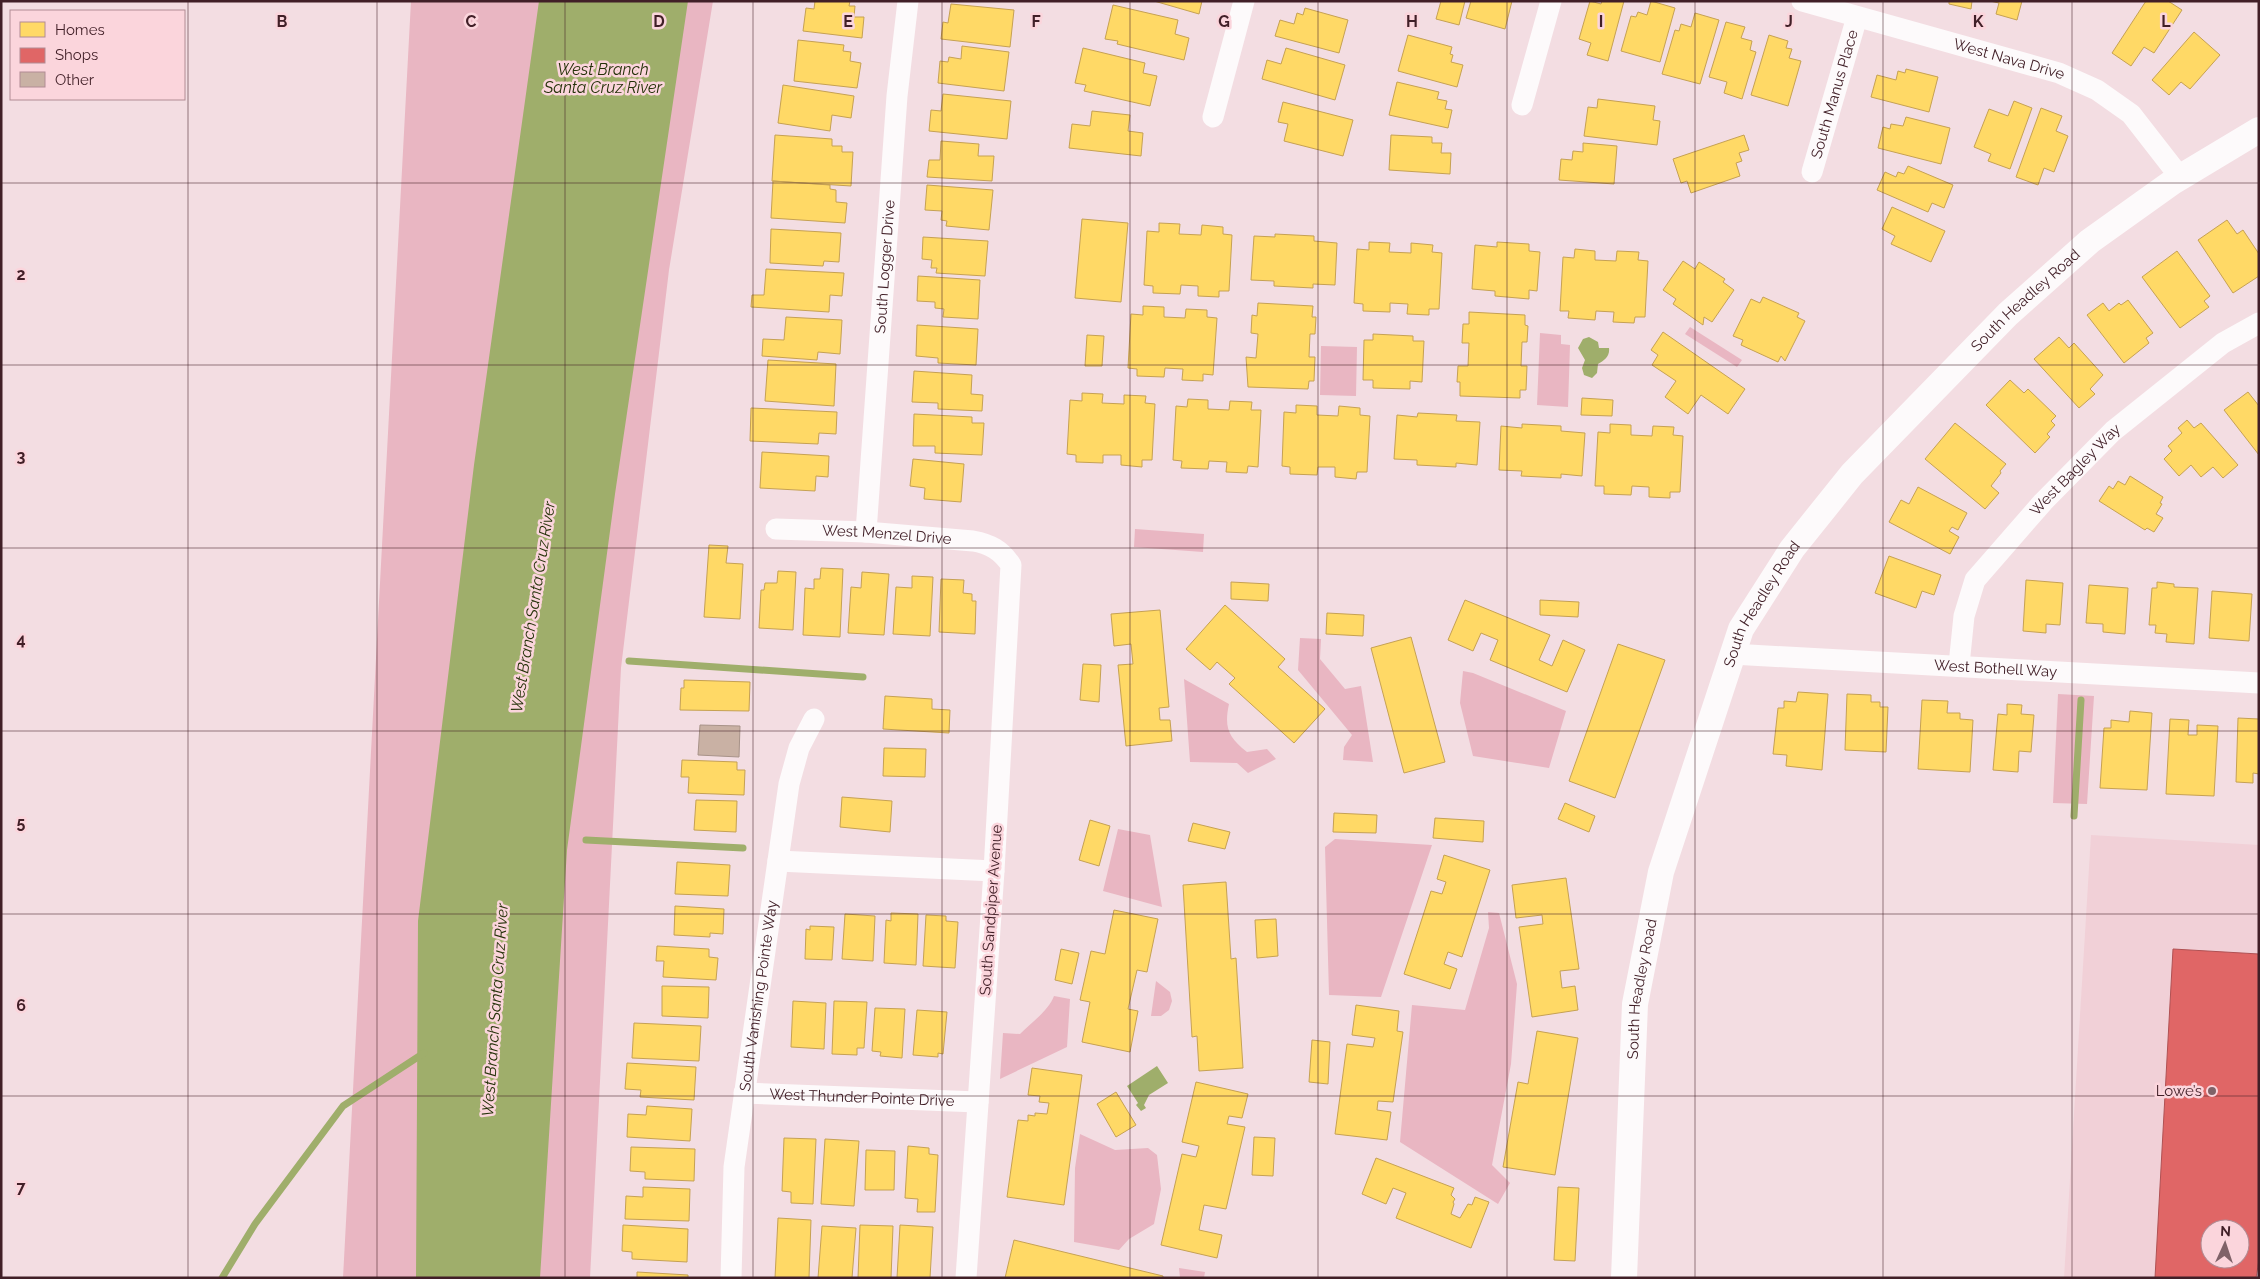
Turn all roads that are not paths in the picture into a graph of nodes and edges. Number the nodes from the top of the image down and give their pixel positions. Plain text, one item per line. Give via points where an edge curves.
1 (908, 1) edge
2 (1244, 1) edge
3 (1551, 1) edge
4 (1802, 1) edge
5 (1857, 17) junction
6 (1522, 105) dead end
7 (1214, 118) dead end
8 (2259, 130) edge
9 (1812, 172) dead end
10 (2180, 177) junction
11 (2259, 323) edge
12 (776, 529) dead end
13 (866, 532) junction
14 (996, 549) joint
15 (1732, 654) junction
16 (1959, 666) junction
17 (2259, 683) edge
18 (814, 719) dead end
19 (778, 861) junction
20 (994, 871) junction
21 (744, 1093) junction
22 (978, 1102) junction
23 (731, 1278) edge
24 (966, 1278) edge
25 (1624, 1278) edge

1 - 13 street, South Logger Drive via 897,96
2 - 7 street
3 - 6 street
4 - 5 street, West Nava Drive
5 - 9 street, South Manus Place
5 - 10 street, West Nava Drive via 2059,73 2097,90 2132,114
8 - 10 street, South Headley Road
10 - 15 street, South Headley Road via 2090,241 2008,314 1852,474 1792,549 1741,629
11 - 16 street, West Bagley Way via 2223,343 2113,431 2037,509 1976,580 1964,616
12 - 13 street, West Menzel Drive
13 - 14 street, West Menzel Drive via 973,541
14 - 20 street, South Sandpiper Avenue via 1011,565 1011,576
15 - 16 street, West Bothell Way
15 - 25 street, South Headley Road via 1661,872 1635,1004
16 - 17 street, West Bothell Way
18 - 19 street, South Vanishing Pointe Way via 799,748 789,784
19 - 20 street
19 - 21 street, South Vanishing Pointe Way
20 - 22 street, South Sandpiper Avenue
21 - 22 street, West Thunder Pointe Drive
21 - 23 street, South Vanishing Pointe Way via 734,1167
22 - 24 street, South Sandpiper Avenue

